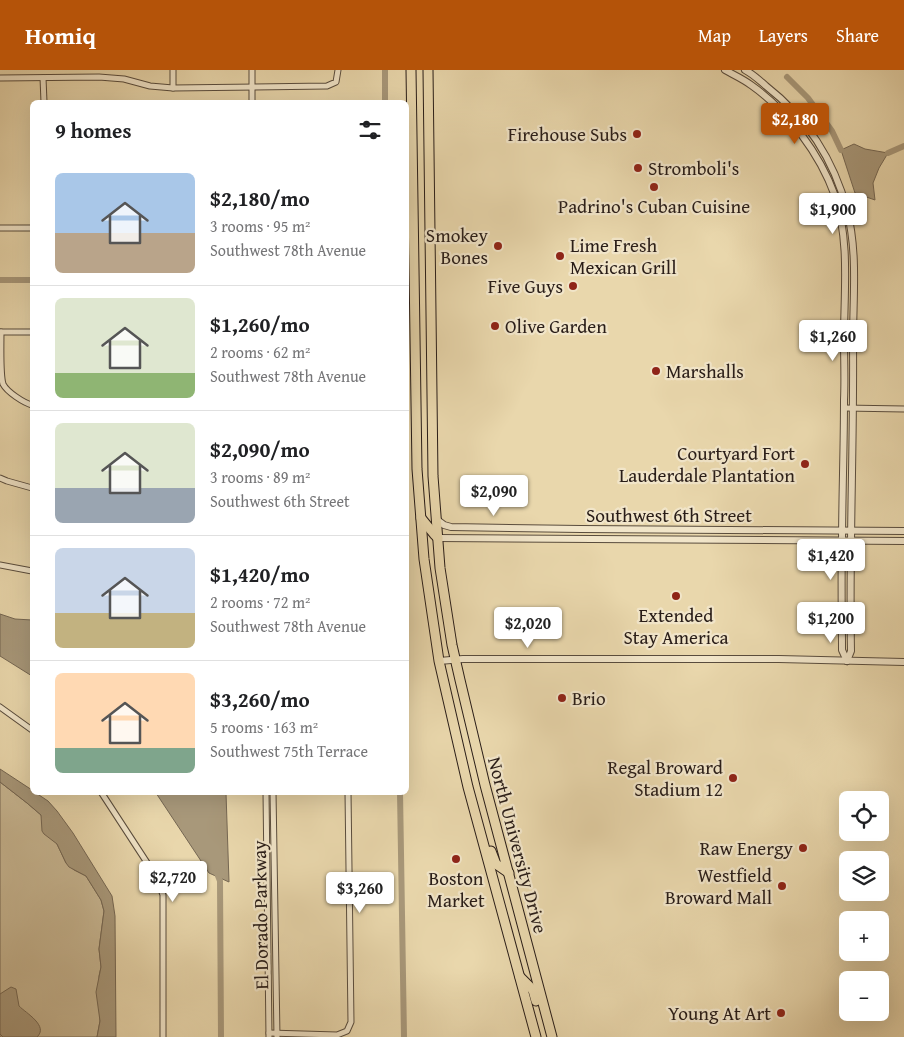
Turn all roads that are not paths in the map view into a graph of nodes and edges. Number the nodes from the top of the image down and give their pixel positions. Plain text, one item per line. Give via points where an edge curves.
1 (98, 70) edge
2 (172, 70) edge
3 (252, 70) edge
4 (338, 70) edge
5 (411, 70) edge
6 (428, 70) edge
7 (725, 70) edge
8 (745, 70) edge
9 (0, 78) edge
10 (43, 78) junction
11 (98, 78) junction
12 (252, 87) junction
13 (173, 88) junction
14 (44, 100) edge
15 (252, 100) edge
16 (0, 228) edge
17 (30, 228) edge
18 (845, 260) junction
19 (845, 272) junction
20 (854, 278) junction
21 (854, 289) junction
22 (1, 332) edge
23 (30, 332) edge
24 (30, 404) edge
25 (844, 408) junction
26 (853, 408) junction
27 (904, 409) edge
28 (0, 478) edge
29 (30, 487) edge
30 (420, 518) junction
31 (436, 520) junction
32 (842, 531) junction
33 (851, 531) junction
34 (904, 531) edge
35 (438, 538) junction
36 (842, 541) junction
37 (851, 541) junction
38 (904, 541) edge
39 (0, 565) edge
40 (30, 571) edge
41 (455, 660) junction
42 (846, 660) junction
43 (439, 661) junction
44 (904, 662) edge
45 (0, 707) edge
46 (30, 729) edge
47 (459, 749) junction
48 (103, 795) edge
49 (266, 795) edge
50 (273, 795) edge
51 (348, 795) edge
52 (509, 873) junction
53 (520, 977) junction
54 (268, 1035) edge
55 (277, 1035) edge
56 (164, 1037) edge
57 (536, 1037) edge
58 (546, 1037) edge
59 (552, 1037) edge

1 - 11 street
2 - 13 street
3 - 12 street
4 - 12 street via 336,82 327,86
5 - 30 main road, North University Drive
6 - 31 main road, North University Drive
7 - 18 street via 773,103 794,124 812,150 835,197
8 - 20 street via 780,96 801,118 826,156 847,210 852,234
9 - 10 street
10 - 11 street
10 - 14 street
11 - 13 street
12 - 13 street
12 - 15 street
16 - 17 street
18 - 19 street
18 - 20 street
19 - 21 street
19 - 25 street
20 - 21 street
21 - 26 street
22 - 23 street
22 - 24 street via 4,386
25 - 26 street
25 - 32 street
26 - 27 street
26 - 33 street
28 - 29 street
30 - 35 main road
30 - 43 main road, North University Drive
31 - 32 street, Southwest 6th Street via 454,527
31 - 35 main road, North University Drive
32 - 33 street, Southwest 6th Street
32 - 36 street
33 - 34 street, Southwest 6th Street
33 - 37 street
35 - 36 street, Southwest 6th Street
35 - 41 main road, North University Drive
36 - 37 street, Southwest 6th Street
36 - 42 street via 842,650
37 - 38 street, Southwest 6th Street
37 - 42 street via 851,651
39 - 40 street
41 - 42 street
41 - 43 street
41 - 52 main road, North University Drive
42 - 44 street
43 - 47 main road, North University Drive
45 - 46 street
47 - 52 main road via 466,758 494,860
47 - 53 main road, North University Drive
48 - 56 street via 157,878 163,895
49 - 54 street, El Dorado Parkway
50 - 55 street, El Dorado Parkway
51 - 55 street via 351,1022 347,1031 336,1035
52 - 59 main road, North University Drive
53 - 57 main road, North University Drive
53 - 58 main road via 533,990
54 - 55 street

